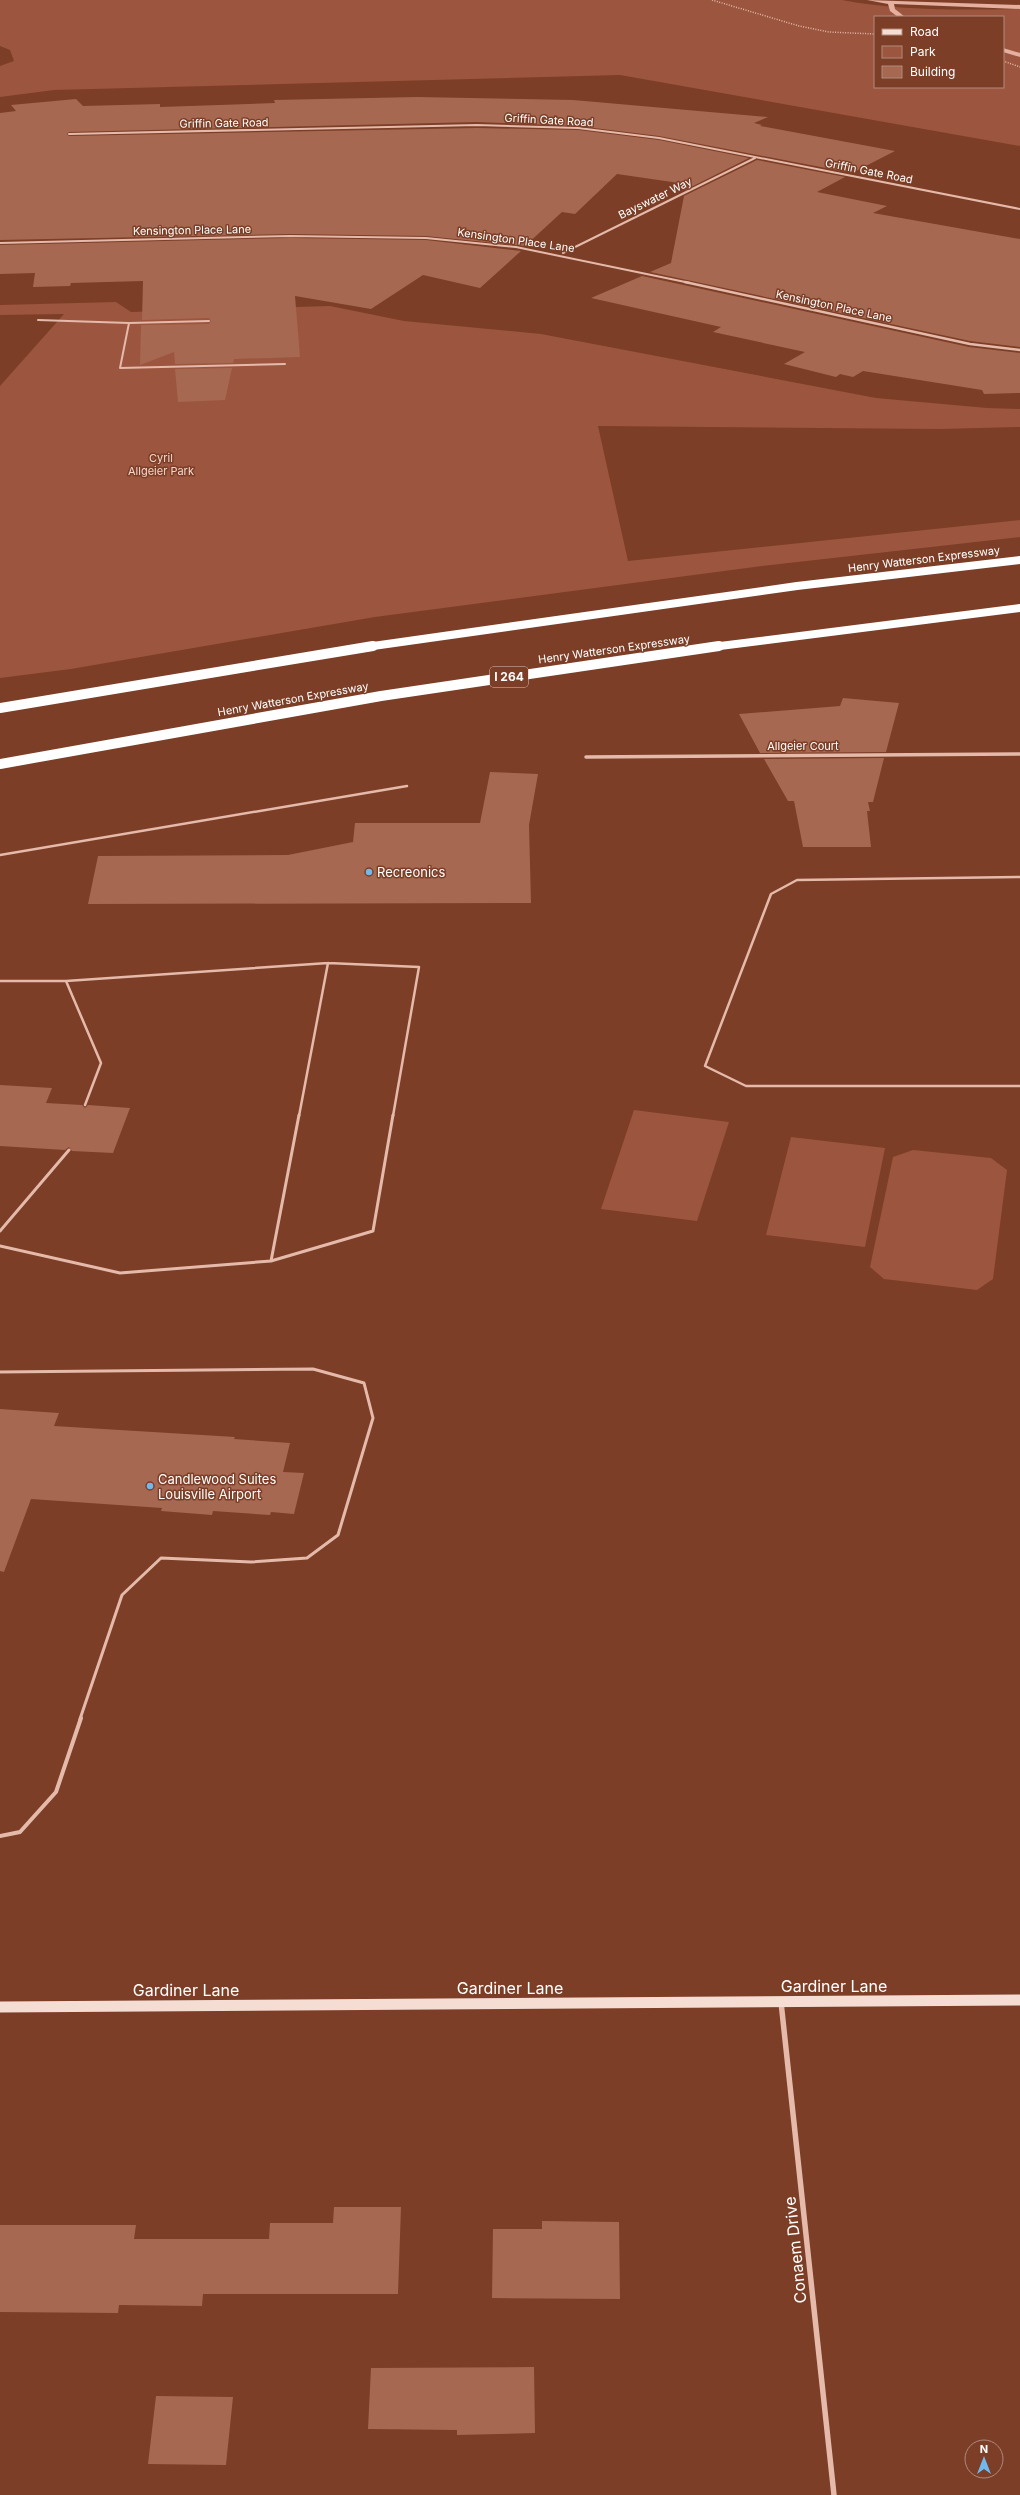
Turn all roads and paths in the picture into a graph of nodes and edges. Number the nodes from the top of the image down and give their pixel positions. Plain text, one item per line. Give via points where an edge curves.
1 (712, 0) edge
2 (874, 34) edge
3 (1004, 61) edge
4 (1020, 68) edge
5 (69, 134) dead end
6 (755, 158) junction
7 (1020, 209) edge
8 (0, 243) edge
9 (562, 253) junction
10 (38, 320) dead end
11 (209, 321) dead end
12 (129, 323) junction
13 (1020, 350) edge
14 (285, 364) dead end
15 (1020, 560) edge
16 (1020, 608) edge
17 (0, 708) edge
18 (1020, 754) edge
19 (586, 757) dead end
20 (0, 764) edge
21 (406, 786) dead end
22 (0, 855) edge
23 (1020, 877) edge
24 (328, 963) junction
25 (0, 981) edge
26 (66, 981) junction
27 (1020, 1086) edge
28 (85, 1105) dead end
29 (69, 1150) dead end
30 (0, 1231) edge
31 (0, 1246) edge
32 (271, 1261) junction
33 (0, 1372) edge
34 (0, 1836) edge
35 (1020, 2000) edge
36 (781, 2002) junction
37 (0, 2007) edge
38 (834, 2495) edge

1 - 2 path via 799,26 829,32
3 - 4 path
5 - 6 street, Griffin Gate Road via 477,125 545,126 659,138
6 - 7 street, Griffin Gate Road
6 - 9 street, Bayswater Way
8 - 9 street, Kensington Place Lane via 382,234 457,239
9 - 13 street, Kensington Place Lane via 970,344
10 - 12 lane
11 - 12 lane
12 - 14 lane via 120,368
15 - 17 highway, Henry Watterson Expressway via 774,589 424,638
16 - 20 highway, Henry Watterson Expressway / I 264 via 723,645 521,675 302,709
18 - 19 street, Allgeier Court
21 - 22 lane
23 - 27 lane via 797,880 771,894 705,1066 746,1086
24 - 26 lane
24 - 32 lane
24 - 32 lane via 419,968 373,1231
25 - 26 lane
26 - 28 lane via 101,1062
29 - 30 lane
31 - 32 lane via 120,1273
33 - 34 lane via 313,1369 364,1383 373,1418 338,1535 307,1558 252,1562 161,1558 122,1595 56,1792 20,1832
35 - 36 street, Gardiner Lane
36 - 37 street, Gardiner Lane
36 - 38 street, Conaem Drive

